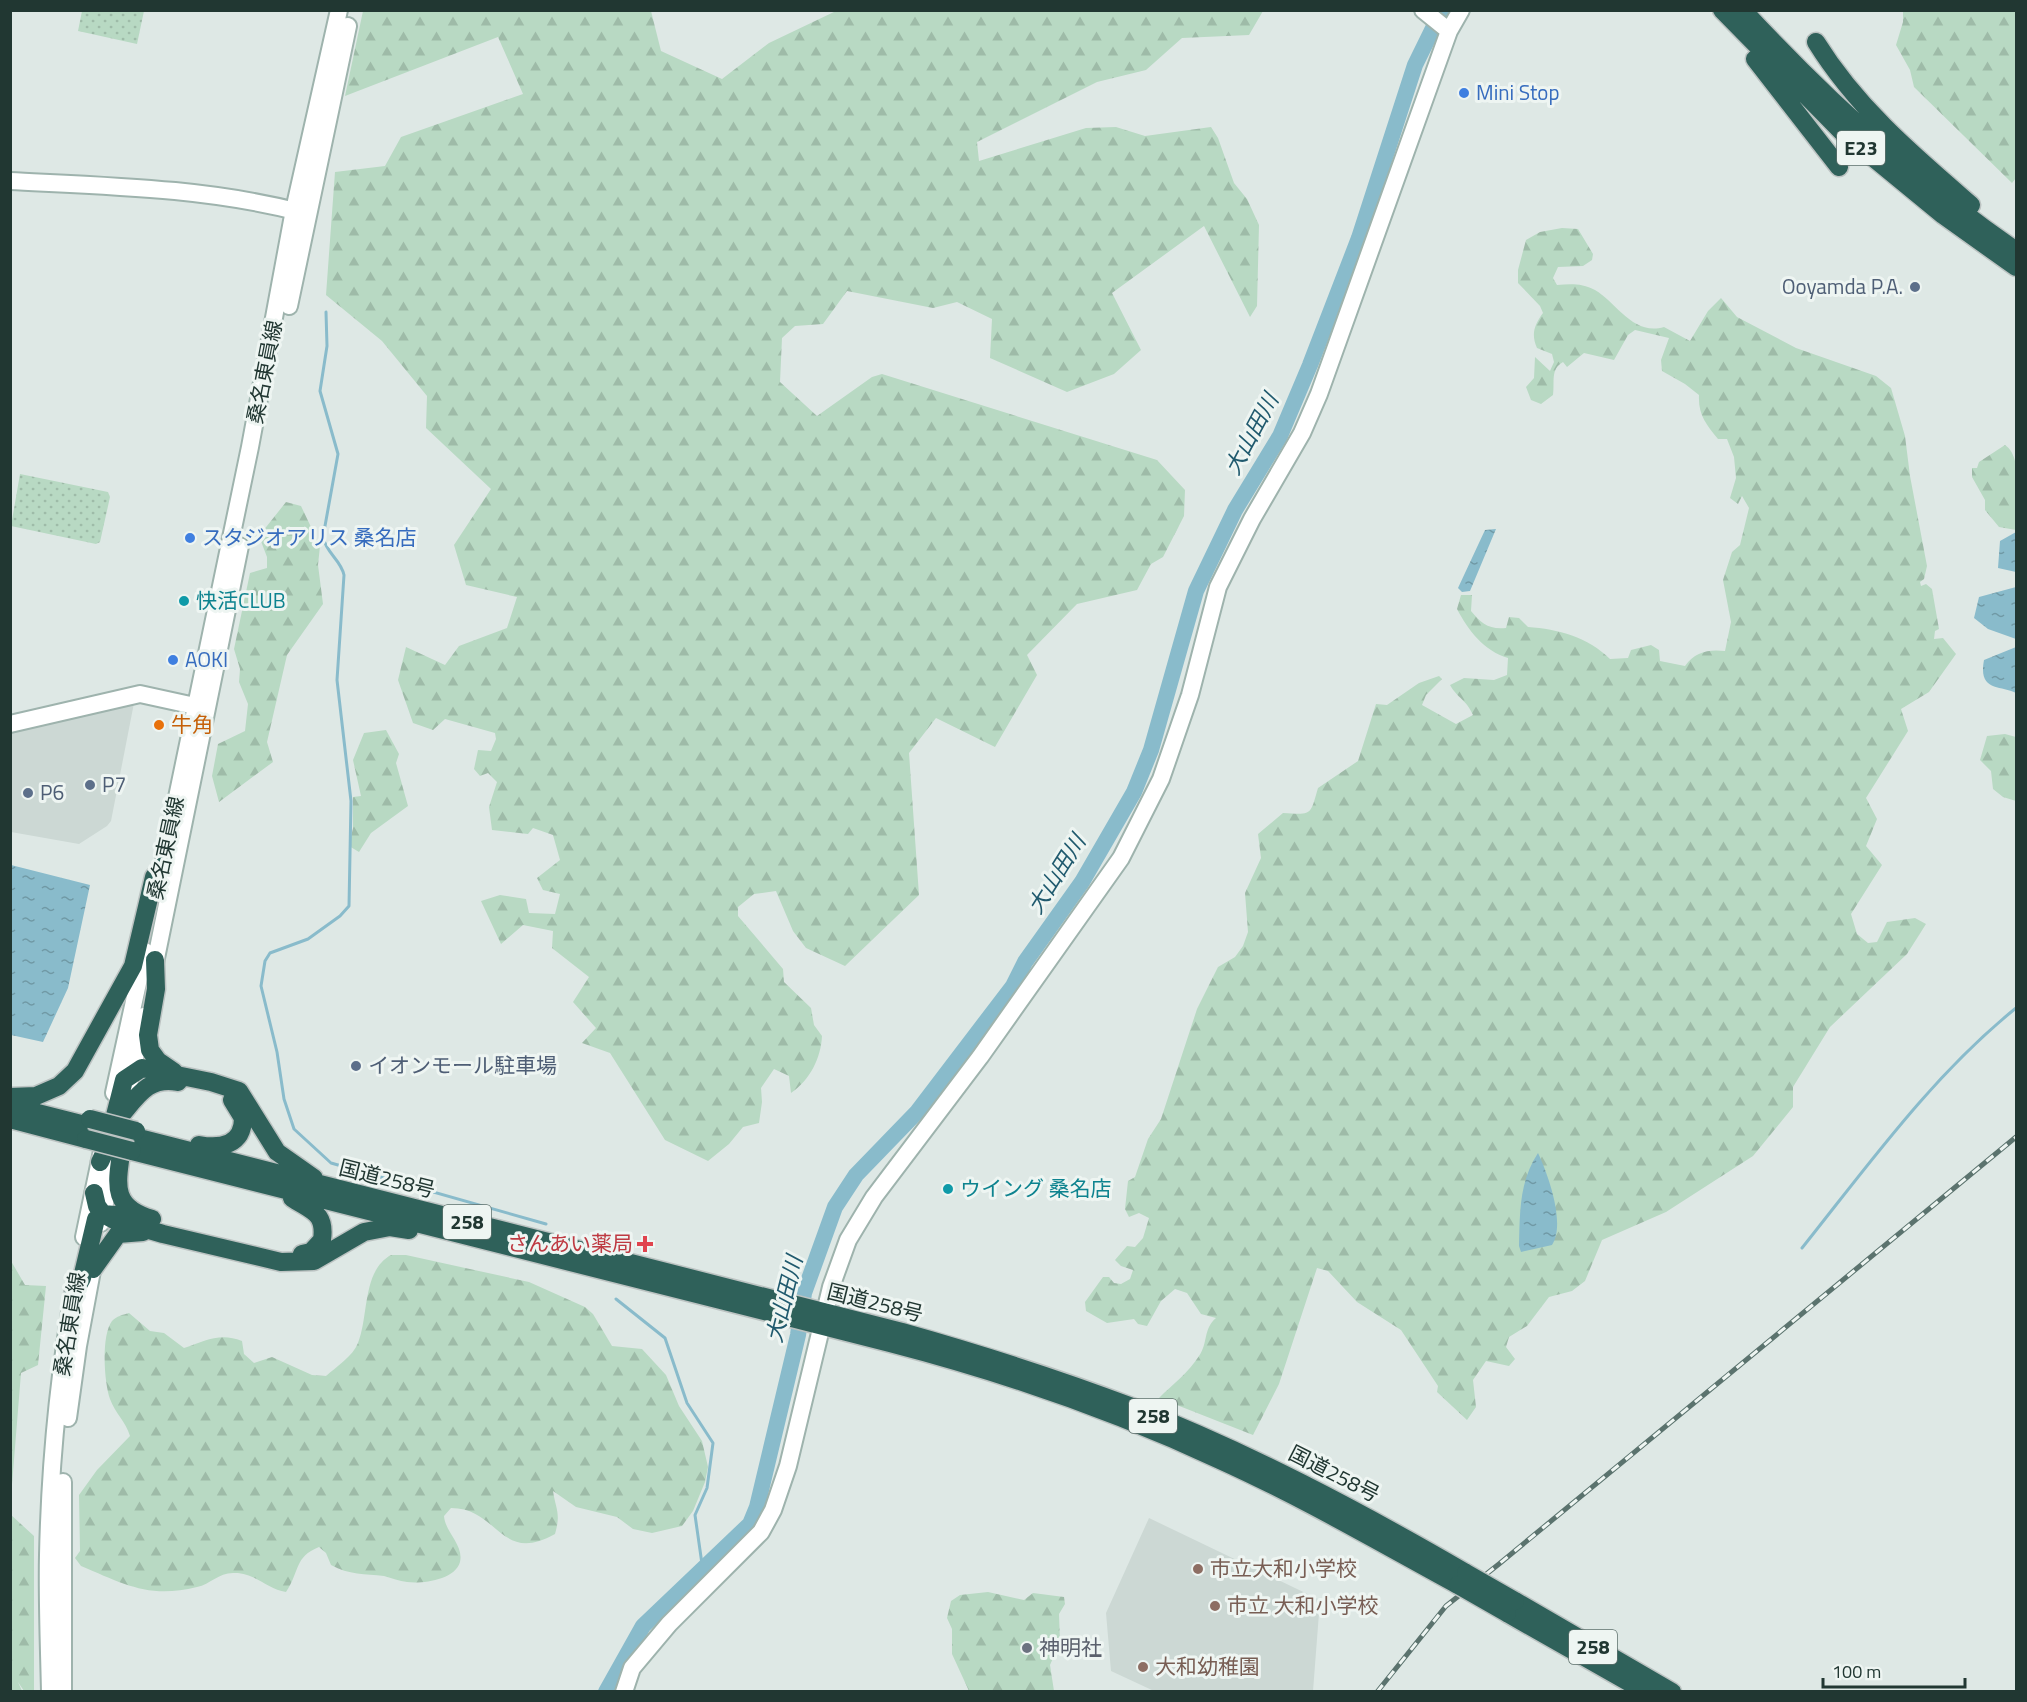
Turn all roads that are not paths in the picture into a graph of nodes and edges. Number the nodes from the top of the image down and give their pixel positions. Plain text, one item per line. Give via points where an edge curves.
1 (339, 10) edge
2 (351, 10) edge
3 (1461, 10) edge
4 (1720, 10) edge
5 (1743, 10) edge
6 (1425, 11) edge
7 (1448, 30) junction
8 (1816, 42) dead end
9 (1839, 167) dead end
10 (10, 181) edge
11 (301, 212) junction
12 (2016, 243) edge
13 (2016, 251) edge
14 (2016, 267) edge
15 (202, 707) junction
16 (10, 724) edge
17 (162, 876) joint
18 (149, 952) junction
19 (131, 1073) junction
20 (176, 1074) junction
21 (10, 1097) edge
22 (10, 1106) edge
23 (123, 1113) junction
24 (10, 1119) edge
25 (88, 1128) junction
26 (130, 1140) junction
27 (100, 1162) junction
28 (318, 1184) junction
29 (273, 1186) junction
30 (94, 1193) junction
31 (103, 1214) junction
32 (166, 1232) junction
33 (532, 1253) junction
34 (93, 1269) junction
35 (73, 1295) junction
36 (798, 1314) junction
37 (821, 1320) junction
38 (1511, 1607) junction
39 (50, 1692) edge
40 (63, 1692) edge
41 (624, 1692) edge
42 (1646, 1692) edge
43 (1672, 1692) edge

1 - 11 main road, 桑名東員線
2 - 11 main road, 桑名東員線 via 327,127
3 - 7 main road
4 - 9 highway via 1724,22
4 - 14 highway, E23 via 1842,132 1943,215
5 - 13 highway, E23 via 1858,127
6 - 7 main road
7 - 37 main road via 1319,394 1302,433 1218,587 1190,695 1161,779 1121,858 980,1058 874,1197 848,1240
8 - 12 highway via 1836,75 1868,113
10 - 11 main road via 183,192
11 - 15 main road, 桑名東員線 via 274,327
11 - 15 main road, 桑名東員線 via 222,640
15 - 16 main road via 140,694
15 - 17 main road, 桑名東員線
17 - 18 highway
18 - 19 main road, 桑名東員線
18 - 20 highway via 156,988 148,1035 150,1050
18 - 21 highway via 133,966 75,1071 59,1086 36,1096
18 - 27 main road, 桑名東員線
19 - 20 highway via 142,1068
19 - 23 main road, 桑名東員線
19 - 27 highway via 124,1080
20 - 28 highway via 239,1091 277,1152 312,1174
22 - 25 highway
23 - 26 main road, 桑名東員線
23 - 26 highway via 145,1087 173,1081 227,1096 243,1118 239,1136 219,1147
24 - 25 highway
25 - 26 highway, bridge
26 - 28 highway, 国道258号 / 258
26 - 29 highway, 国道258号 / 258
26 - 31 main road, 桑名東員線
26 - 32 highway via 122,1147 119,1195 132,1211 165,1223
27 - 30 main road, 桑名東員線
28 - 36 highway, 国道258号 / 258
29 - 32 highway via 318,1215 322,1240 311,1252 280,1256
29 - 33 highway, 国道258号 / 258
30 - 31 highway
30 - 35 main road, 桑名東員線
31 - 32 highway
31 - 34 main road, 桑名東員線
31 - 35 highway via 96,1219 82,1278
32 - 33 highway via 281,1262 302,1263 364,1232 390,1227 474,1246
32 - 34 highway via 118,1234
33 - 36 highway, 国道258号 / 258
34 - 40 main road, 桑名東員線 via 74,1370 62,1491
35 - 39 main road, 桑名東員線 via 51,1483
36 - 37 highway, 国道258号 / 258
37 - 38 highway, 国道258号 / 258, bridge via 985,1370 1220,1459
37 - 41 main road via 774,1510 760,1532 669,1624 632,1668
38 - 42 highway, 国道258号 / 258
38 - 43 highway, 国道258号 / 258

